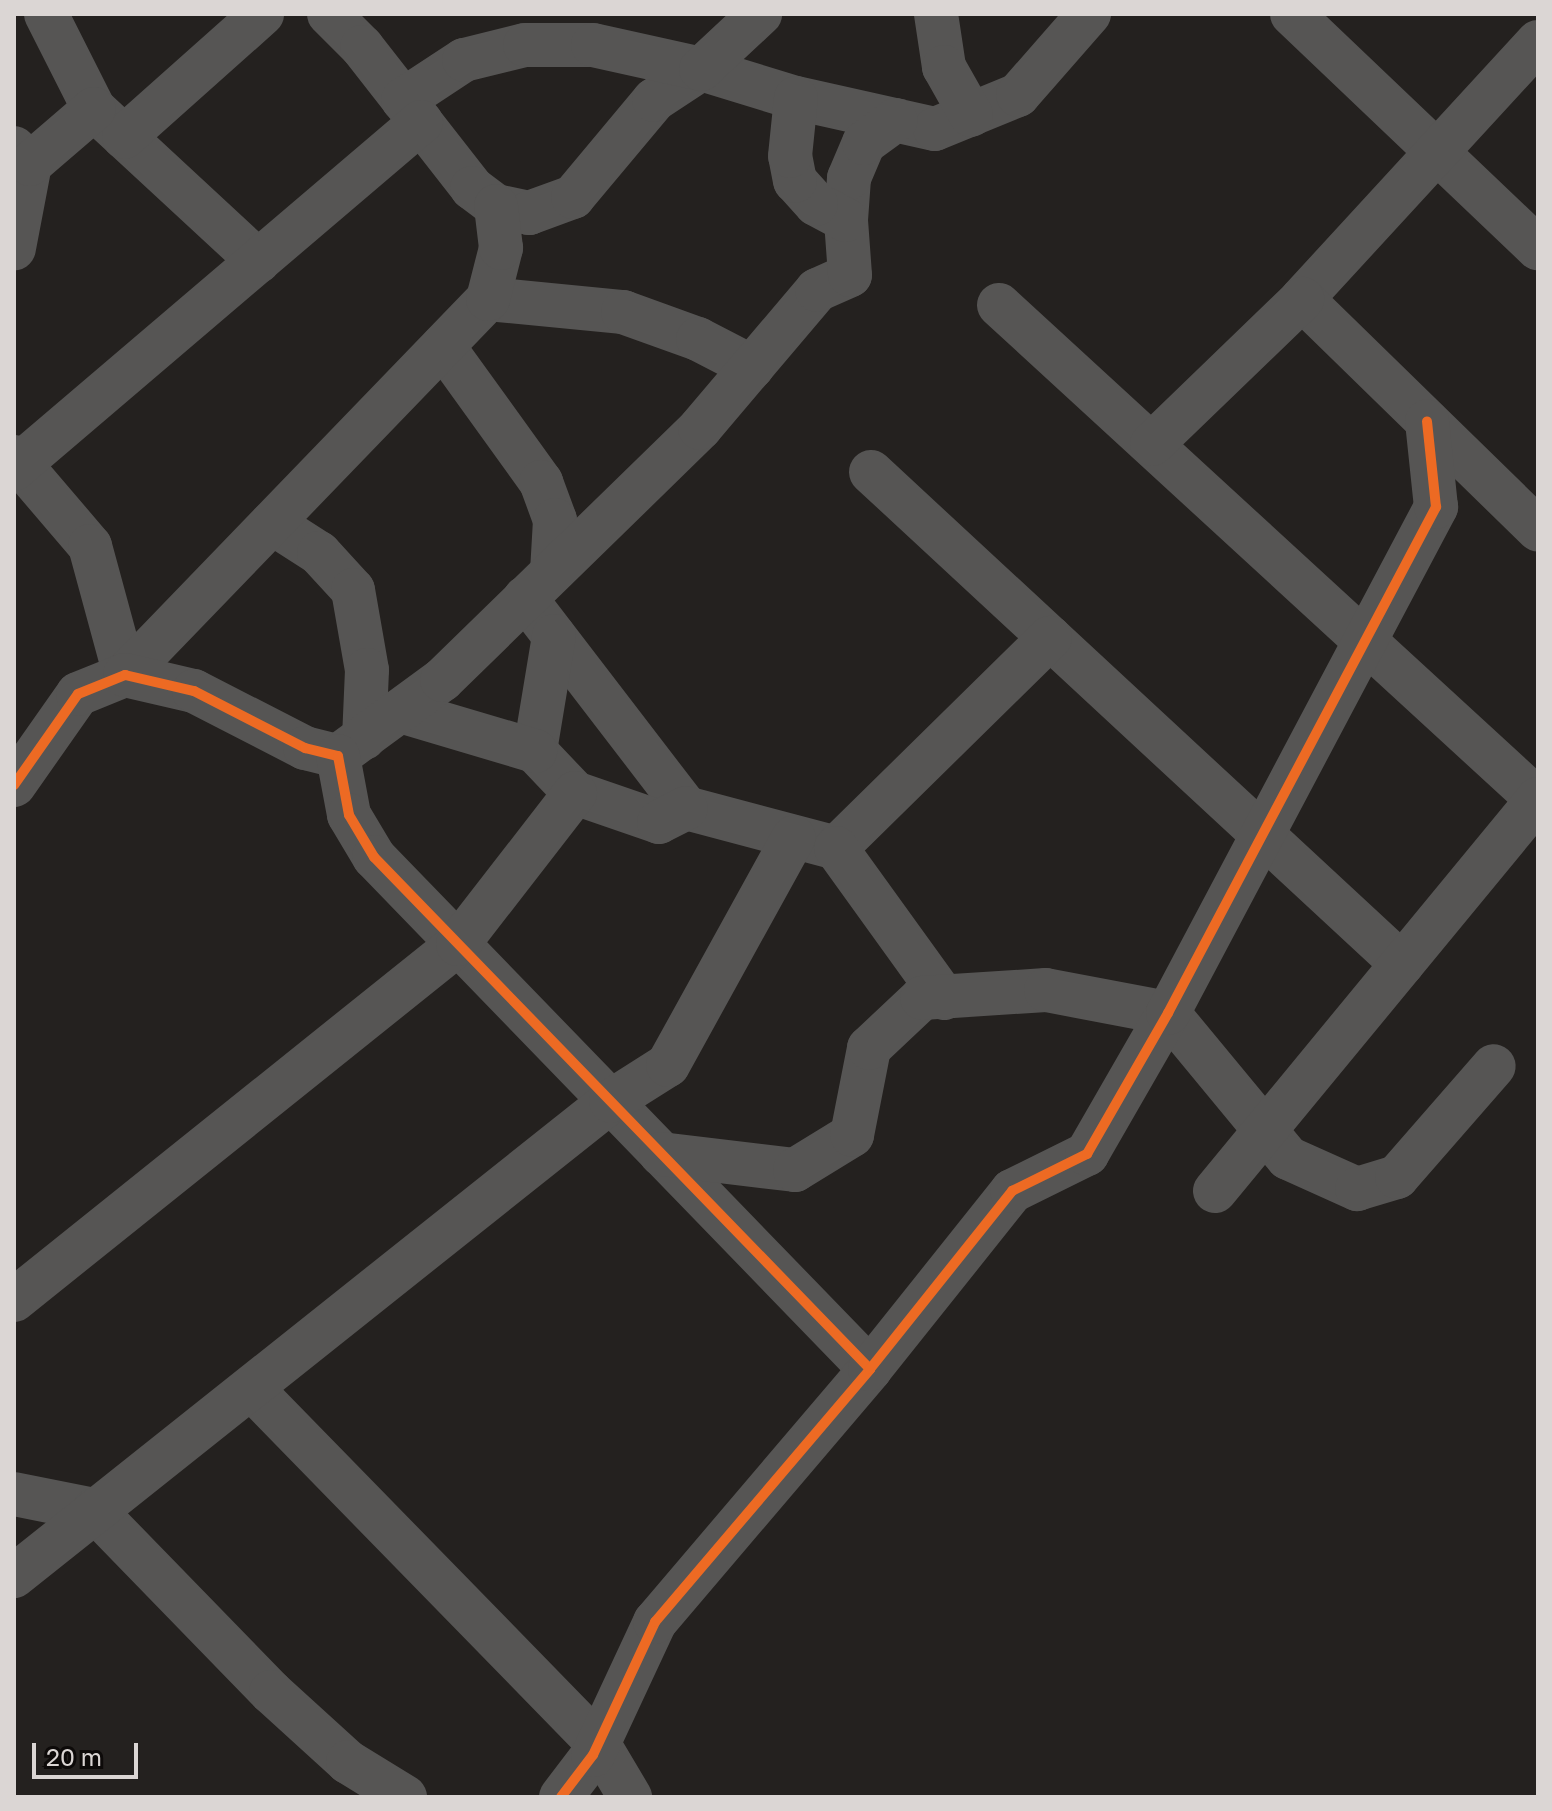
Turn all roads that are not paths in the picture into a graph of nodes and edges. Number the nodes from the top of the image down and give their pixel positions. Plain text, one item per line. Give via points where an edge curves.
1 (46, 14) edge
2 (262, 14) edge
3 (329, 14) edge
4 (760, 14) edge
5 (936, 14) edge
6 (1089, 14) edge
7 (1292, 14) edge
8 (1524, 14) edge
9 (1538, 29) edge
10 (1538, 42) edge
11 (701, 69) junction
12 (796, 98) junction
13 (412, 111) junction
14 (971, 115) junction
15 (896, 120) junction
16 (109, 123) junction
17 (1437, 153) junction
18 (22, 156) edge
19 (496, 206) junction
20 (846, 220) junction
21 (14, 248) edge
22 (1538, 248) edge
23 (258, 261) junction
24 (488, 299) junction
25 (1302, 299) junction
26 (999, 305) dead end
27 (443, 346) junction
28 (752, 367) junction
29 (1427, 421) junction
30 (1152, 444) junction
31 (16, 463) edge
32 (871, 472) dead end
33 (272, 523) junction
34 (1538, 529) edge
35 (538, 585) junction
36 (554, 636) junction
37 (1050, 638) junction
38 (1365, 641) junction
39 (125, 675) junction
40 (400, 711) junction
41 (351, 747) junction
42 (535, 751) junction
43 (14, 785) edge
44 (575, 793) junction
45 (1538, 800) edge
46 (686, 808) junction
47 (1262, 835) junction
48 (794, 837) junction
49 (1524, 845) edge
50 (836, 848) junction
51 (458, 944) junction
52 (1402, 964) junction
53 (944, 998) junction
54 (1168, 1013) junction
55 (1494, 1066) dead end
56 (611, 1101) junction
57 (1266, 1129) junction
58 (661, 1154) junction
59 (1215, 1191) dead end
60 (14, 1300) edge
61 (870, 1369) junction
62 (253, 1390) junction
63 (14, 1494) edge
64 (94, 1510) junction
65 (14, 1576) edge
66 (598, 1743) junction
67 (405, 1797) edge
68 (561, 1797) edge
69 (630, 1797) edge

1 - 16 street
2 - 16 street
3 - 13 street
4 - 11 street
5 - 14 street via 944,67
6 - 14 street via 1018,95
7 - 17 street
8 - 9 street
10 - 17 street
11 - 12 street
11 - 13 street via 593,45 525,45 464,60
11 - 19 street via 654,100 573,197 529,213
12 - 15 street
12 - 20 street via 790,156 795,181 816,204
13 - 19 street via 472,188
13 - 23 street
14 - 15 street via 935,129
15 - 20 street via 864,143 849,178
16 - 18 street
16 - 23 street
17 - 22 street
17 - 25 street
18 - 21 street
19 - 24 street via 501,248
20 - 28 street via 850,275 817,290
23 - 31 street
24 - 27 street
24 - 28 street via 623,312 698,339
25 - 29 street
25 - 30 street
26 - 30 street
27 - 33 street
27 - 35 street via 541,482 555,520
28 - 35 street via 700,428
29 - 34 street
29 - 38 street via 1436,507
30 - 38 street
31 - 39 street via 90,546
32 - 37 street
33 - 39 street
33 - 41 street via 319,553 353,590 367,670
35 - 36 street
35 - 40 street via 442,680
36 - 42 street
36 - 46 street
37 - 47 street
37 - 50 street
38 - 45 street
38 - 47 street
39 - 41 street via 194,691 305,748
39 - 43 street via 78,694
40 - 41 street
40 - 42 street
41 - 51 street via 349,815 374,857
42 - 44 street
44 - 46 street via 659,822
44 - 51 street
45 - 49 street
46 - 48 street
47 - 52 street
47 - 54 street
48 - 50 street
48 - 56 street via 668,1065
49 - 52 street
50 - 53 street
51 - 56 street
51 - 60 street
52 - 57 street
53 - 54 street via 1046,990
53 - 58 street via 922,998 869,1048 852,1135 795,1170
54 - 57 street
54 - 61 street via 1087,1154 1012,1191
55 - 57 street via 1397,1177 1357,1189 1288,1158
56 - 58 street
56 - 62 street
57 - 59 street
58 - 61 street
61 - 66 street via 655,1622
62 - 64 street
62 - 66 street
63 - 64 street
64 - 65 street
64 - 67 street via 271,1692 348,1762
66 - 68 street
66 - 69 street

